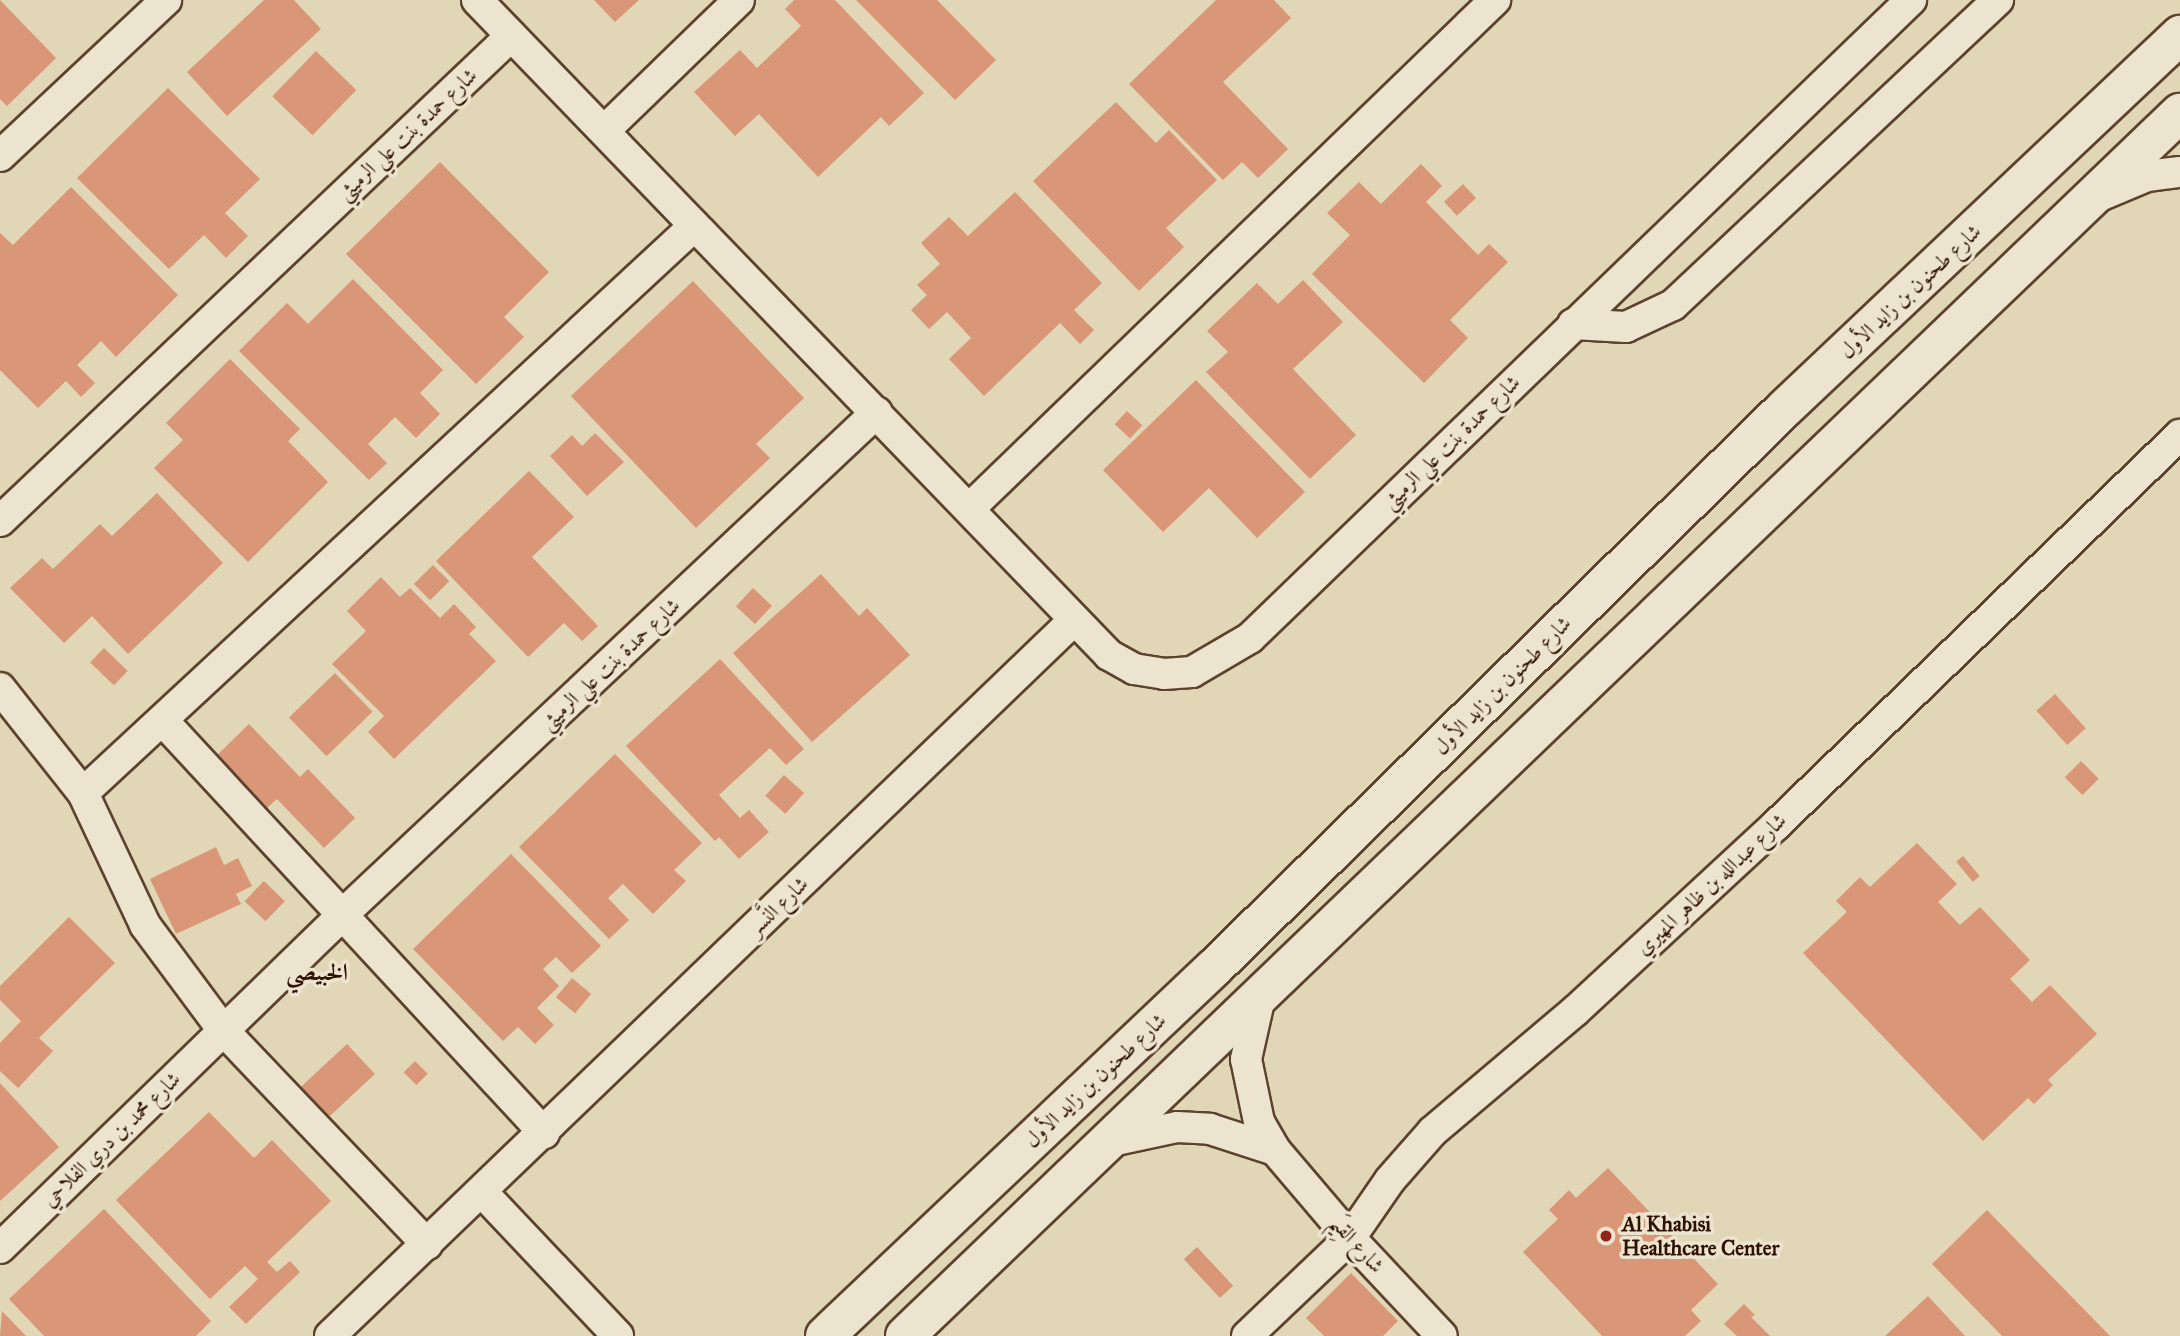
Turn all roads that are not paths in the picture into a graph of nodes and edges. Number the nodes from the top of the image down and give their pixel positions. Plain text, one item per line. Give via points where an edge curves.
1 (166, 0) edge
2 (477, 0) edge
3 (739, 0) edge
4 (1494, 0) edge
5 (1911, 0) edge
6 (1998, 0) edge
7 (2180, 35) edge
8 (511, 36) junction
9 (2180, 113) edge
10 (606, 129) junction
11 (0, 156) edge
12 (2180, 172) edge
13 (2090, 201) junction
14 (694, 226) junction
15 (1573, 324) junction
16 (877, 412) junction
17 (2180, 435) edge
18 (970, 508) junction
19 (0, 521) edge
20 (1074, 620) junction
21 (0, 688) edge
22 (163, 722) junction
23 (83, 793) junction
24 (342, 915) junction
25 (1260, 997) junction
26 (223, 1030) junction
27 (544, 1133) junction
28 (1111, 1141) junction
29 (1275, 1150) junction
30 (482, 1192) junction
31 (1350, 1238) junction
32 (427, 1244) junction
33 (0, 1248) edge
34 (859, 1303) junction
35 (330, 1336) edge
36 (618, 1336) edge
37 (807, 1336) edge
38 (825, 1336) edge
39 (905, 1336) edge
40 (1247, 1336) edge
41 (1442, 1336) edge

1 - 11 street
2 - 8 street, شارع حمدة بنت علي الرميثي
3 - 10 street
4 - 18 street
5 - 15 street, شارع حمدة بنت علي الرميثي
6 - 15 street via 1673,305 1626,327
7 - 34 street, شارع طحنون بن زايد الأول via 1755,438 1215,967
8 - 10 street, شارع حمدة بنت علي الرميثي
8 - 19 street, شارع حمدة بنت علي الرميثي
9 - 13 street
10 - 14 street, شارع حمدة بنت علي الرميثي
12 - 13 street via 2147,176
13 - 25 street
14 - 16 street, شارع حمدة بنت علي الرميثي
14 - 22 street
15 - 20 street, شارع حمدة بنت علي الرميثي via 1250,638 1218,660 1192,672 1134,669 1109,655
16 - 18 street, شارع حمدة بنت علي الرميثي
16 - 24 street, شارع حمدة بنت علي الرميثي
17 - 31 street, شارع عبدالله بن ظاهر المهيري via 1776,825 1574,1011 1433,1131 1390,1180
18 - 20 street, شارع حمدة بنت علي الرميثي
20 - 27 street, شارع النَّسر
21 - 23 street
22 - 23 street
22 - 24 street
23 - 26 street via 145,925
24 - 26 street, شارع حمدة بنت علي الرميثي
24 - 27 street
25 - 28 street
25 - 29 street, شارع القِيَم via 1246,1059 1249,1092
26 - 32 street
26 - 33 street, شارع محمد بن دري الفلاحي
27 - 30 street, شارع النَّسر
28 - 29 street, شارع القِيَم via 1143,1131 1188,1128 1243,1137
28 - 39 street
29 - 31 street, شارع القِيَم
30 - 32 street, شارع النَّسر
30 - 36 street
31 - 40 street, شارع عبدالله بن ظاهر المهيري
31 - 41 street, شارع القِيَم
32 - 35 street, شارع النَّسر
34 - 37 street
34 - 38 street, شارع طحنون بن زايد الأول

